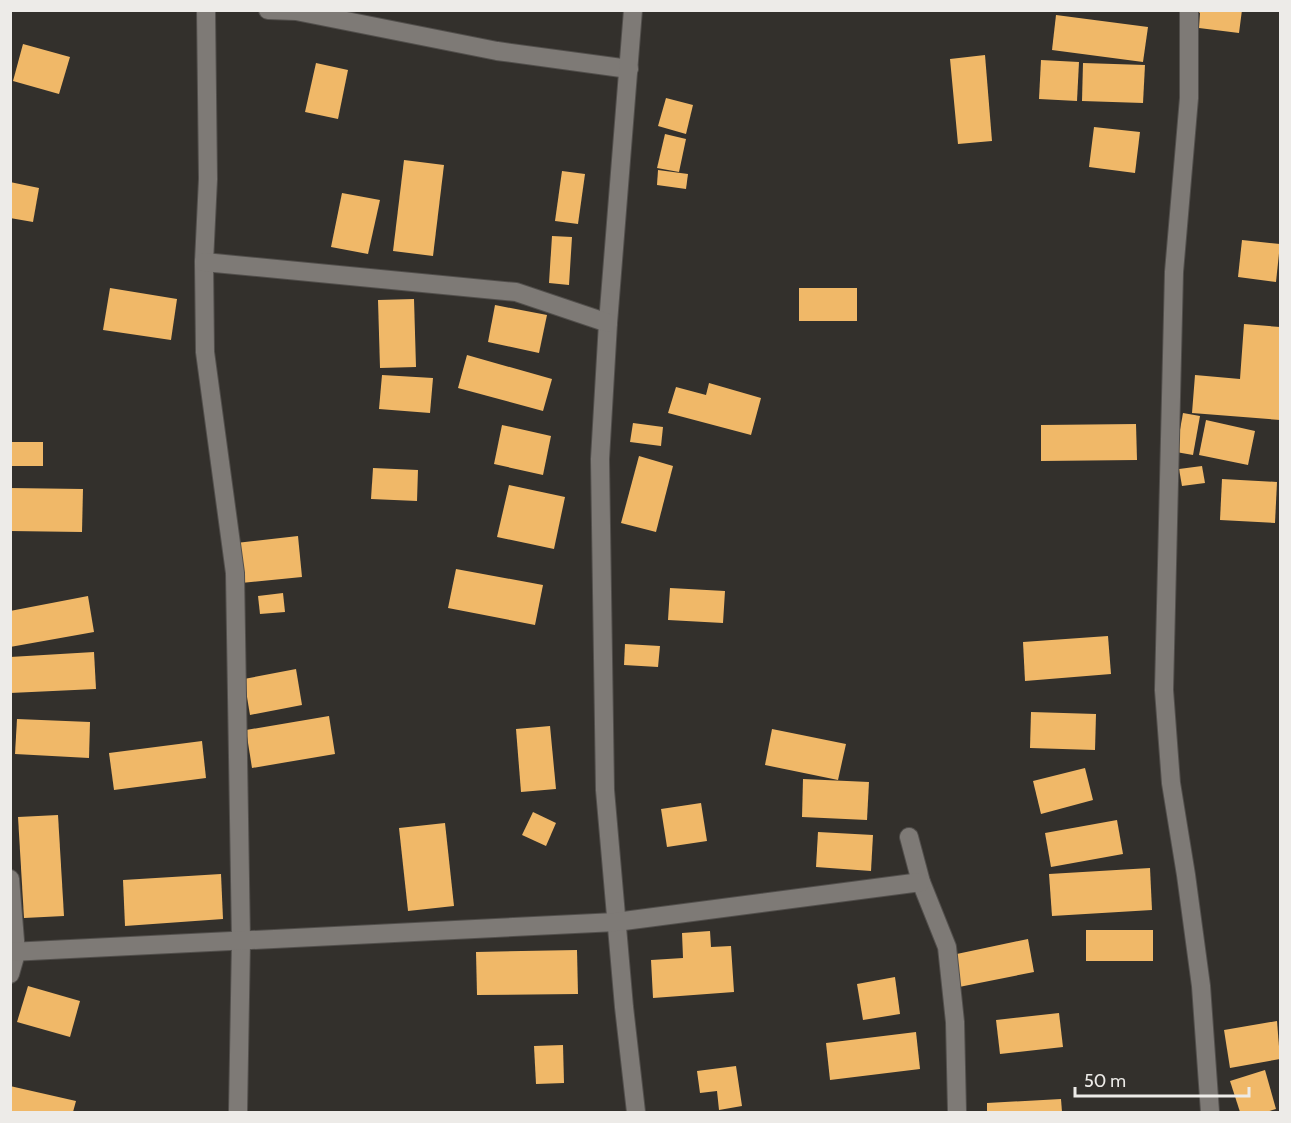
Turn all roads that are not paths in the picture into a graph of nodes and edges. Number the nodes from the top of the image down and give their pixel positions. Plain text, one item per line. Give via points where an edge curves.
1 (206, 10) edge
2 (268, 10) edge
3 (633, 10) edge
4 (1189, 10) edge
5 (359, 17) edge
6 (629, 69) junction
7 (204, 262) junction
8 (608, 323) junction
9 (909, 837) dead end
10 (10, 879) edge
11 (921, 882) junction
12 (616, 922) junction
13 (241, 941) junction
14 (13, 953) edge
15 (10, 974) edge
16 (238, 1113) edge
17 (636, 1113) edge
18 (957, 1113) edge
19 (1210, 1113) edge

1 - 7 street via 208,179
2 - 5 street
3 - 6 street
4 - 19 street via 1188,98 1174,272 1164,690 1171,783 1201,986
5 - 6 street via 497,51
6 - 8 street
7 - 8 street via 516,292
7 - 13 street via 205,352 235,573
8 - 12 street via 600,459 605,790
9 - 11 street
10 - 14 street
11 - 12 street
11 - 18 street via 947,947 955,1022
12 - 13 street
12 - 17 street
13 - 14 street
13 - 16 street
14 - 15 street

